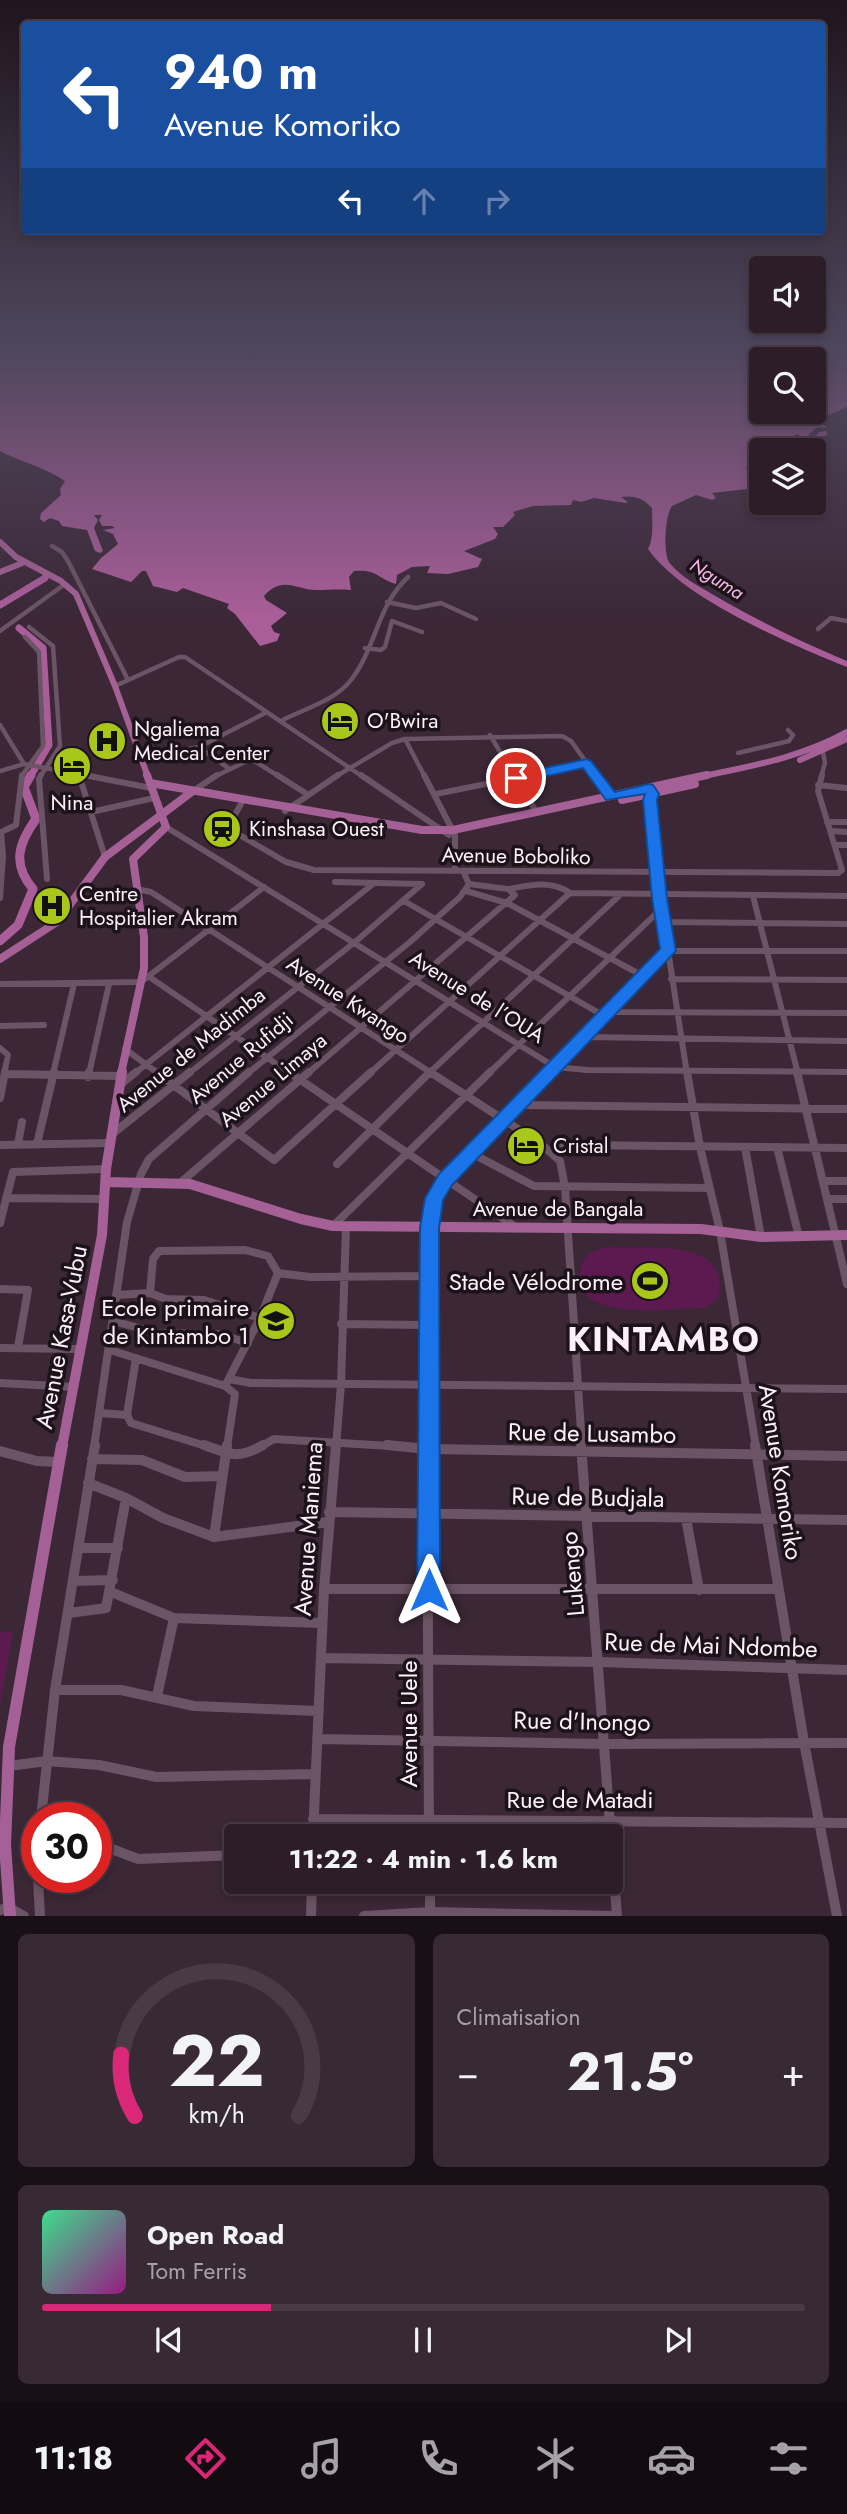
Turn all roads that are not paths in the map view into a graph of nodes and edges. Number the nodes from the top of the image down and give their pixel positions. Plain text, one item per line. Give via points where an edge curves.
1 (0, 542) edge
2 (52, 546) dead end
3 (23, 564) junction
4 (0, 572) edge
5 (408, 577) dead end
6 (65, 584) junction
7 (387, 602) junction
8 (476, 620) dead end
9 (847, 621) edge
10 (29, 627) dead end
11 (818, 629) dead end
12 (0, 631) edge
13 (422, 632) dead end
14 (25, 637) dead end
15 (365, 648) junction
16 (128, 680) junction
17 (116, 686) junction
18 (267, 712) junction
19 (281, 721) junction
20 (0, 725) edge
21 (788, 730) dead end
22 (847, 732) edge
23 (490, 735) junction
24 (405, 738) junction
25 (847, 739) edge
26 (789, 741) junction
27 (199, 747) junction
28 (821, 750) junction
29 (738, 753) dead end
30 (802, 754) junction
31 (141, 758) junction
32 (587, 764) junction
33 (29, 765) junction
34 (44, 768) junction
35 (228, 768) junction
36 (352, 768) junction
37 (0, 771) edge
38 (79, 774) junction
39 (516, 778) junction
40 (150, 785) junction
41 (818, 785) junction
42 (847, 788) edge
43 (650, 791) junction
44 (191, 793) junction
45 (307, 794) junction
46 (436, 794) junction
47 (611, 797) junction
48 (154, 798) junction
49 (241, 804) junction
50 (286, 809) junction
51 (91, 812) junction
52 (537, 813) junction
53 (161, 817) junction
54 (827, 822) junction
55 (847, 822) edge
56 (166, 827) junction
57 (831, 831) junction
58 (847, 832) edge
59 (450, 833) junction
60 (835, 845) junction
61 (847, 845) edge
62 (1, 856) edge
63 (105, 857) junction
64 (843, 868) edge
65 (459, 871) junction
66 (658, 873) junction
67 (47, 879) dead end
68 (335, 882) dead end
69 (373, 884) junction
70 (264, 887) junction
71 (467, 887) junction
72 (136, 889) junction
73 (508, 889) junction
74 (570, 893) junction
75 (621, 894) junction
76 (659, 895) junction
77 (754, 895) junction
78 (847, 896) edge
79 (0, 898) edge
80 (404, 901) junction
81 (507, 903) junction
82 (661, 909) junction
83 (434, 920) junction
84 (540, 921) junction
85 (322, 922) junction
86 (664, 922) junction
87 (847, 923) edge
88 (760, 925) junction
89 (206, 929) junction
90 (466, 938) junction
91 (575, 940) junction
92 (355, 942) junction
93 (668, 951) junction
94 (767, 951) junction
95 (847, 951) edge
96 (607, 957) junction
97 (500, 958) junction
98 (0, 959) edge
99 (386, 960) junction
100 (267, 968) junction
101 (534, 977) junction
102 (645, 977) junction
103 (145, 979) junction
104 (671, 979) junction
105 (774, 979) junction
106 (418, 980) junction
107 (847, 980) edge
108 (74, 984) junction
109 (109, 984) junction
110 (0, 986) edge
111 (296, 988) junction
112 (569, 996) junction
113 (451, 1000) junction
114 (327, 1008) junction
115 (677, 1013) junction
116 (782, 1013) junction
117 (847, 1013) edge
118 (608, 1014) junction
119 (206, 1015) junction
120 (486, 1022) junction
121 (0, 1026) edge
122 (44, 1026) dead end
123 (360, 1029) junction
124 (236, 1036) junction
125 (586, 1037) junction
126 (682, 1040) junction
127 (789, 1041) junction
128 (847, 1041) edge
129 (519, 1044) junction
130 (0, 1048) edge
131 (125, 1049) junction
132 (396, 1052) junction
133 (267, 1057) junction
134 (146, 1064) junction
135 (555, 1067) junction
136 (687, 1071) junction
137 (796, 1072) junction
138 (847, 1072) edge
139 (429, 1073) junction
140 (5, 1074) junction
141 (54, 1077) junction
142 (88, 1077) junction
143 (301, 1080) junction
144 (120, 1081) junction
145 (175, 1087) junction
146 (466, 1097) junction
147 (0, 1098) edge
148 (335, 1104) junction
149 (521, 1105) junction
150 (694, 1107) junction
151 (806, 1109) junction
152 (847, 1109) edge
153 (206, 1110) junction
154 (22, 1122) dead end
155 (504, 1122) junction
156 (372, 1128) junction
157 (237, 1134) junction
158 (111, 1139) junction
159 (0, 1144) edge
160 (18, 1144) junction
161 (37, 1144) junction
162 (701, 1147) junction
163 (745, 1147) junction
164 (777, 1147) junction
165 (847, 1147) edge
166 (817, 1148) junction
167 (471, 1153) junction
168 (409, 1154) junction
169 (555, 1154) junction
170 (337, 1164) dead end
171 (106, 1169) junction
172 (446, 1179) junction
173 (825, 1181) junction
174 (847, 1181) edge
175 (106, 1182) junction
176 (137, 1182) junction
177 (180, 1183) junction
178 (565, 1188) junction
179 (709, 1188) junction
180 (6, 1198) junction
181 (104, 1199) junction
182 (829, 1199) junction
183 (847, 1199) edge
184 (0, 1223) edge
185 (333, 1226) junction
186 (346, 1226) junction
187 (430, 1228) junction
188 (567, 1228) junction
189 (518, 1229) junction
190 (720, 1231) junction
191 (842, 1235) edge
192 (761, 1237) junction
193 (799, 1237) junction
194 (845, 1270) edge
195 (278, 1273) junction
196 (428, 1276) junction
197 (342, 1278) junction
198 (847, 1284) edge
199 (0, 1289) edge
200 (150, 1293) junction
201 (116, 1295) junction
202 (260, 1318) junction
203 (113, 1321) junction
204 (341, 1324) junction
205 (428, 1325) junction
206 (248, 1343) junction
207 (18, 1347) junction
208 (0, 1348) edge
209 (81, 1349) junction
210 (110, 1350) junction
211 (136, 1358) junction
212 (0, 1383) edge
213 (227, 1383) junction
214 (341, 1384) junction
215 (427, 1385) junction
216 (74, 1387) junction
217 (745, 1387) junction
218 (577, 1388) junction
219 (847, 1389) edge
220 (100, 1413) junction
221 (127, 1415) junction
222 (336, 1441) junction
223 (428, 1449) junction
224 (0, 1451) edge
225 (583, 1452) junction
226 (224, 1453) junction
227 (757, 1455) junction
228 (847, 1456) edge
229 (92, 1459) junction
230 (58, 1462) junction
231 (222, 1476) junction
232 (89, 1483) junction
233 (126, 1498) junction
234 (329, 1512) junction
235 (429, 1513) junction
236 (586, 1516) junction
237 (686, 1518) junction
238 (767, 1519) junction
239 (847, 1520) edge
240 (328, 1522) junction
241 (214, 1537) junction
242 (79, 1548) junction
243 (118, 1548) junction
244 (113, 1580) junction
245 (73, 1581) junction
246 (324, 1588) junction
247 (779, 1589) junction
248 (429, 1590) junction
249 (699, 1590) junction
250 (593, 1591) junction
251 (111, 1592) junction
252 (69, 1613) junction
253 (174, 1618) junction
254 (322, 1623) junction
255 (321, 1658) junction
256 (430, 1661) junction
257 (599, 1662) junction
258 (794, 1669) junction
259 (847, 1670) edge
260 (55, 1690) junction
261 (157, 1696) junction
262 (319, 1711) junction
263 (428, 1738) junction
264 (317, 1739) junction
265 (804, 1742) junction
266 (847, 1743) edge
267 (604, 1744) junction
268 (7, 1748) edge
269 (47, 1761) junction
270 (7, 1766) junction
271 (314, 1774) junction
272 (43, 1802) edge
273 (313, 1819) junction
274 (429, 1819) junction
275 (611, 1819) junction
276 (820, 1823) junction
277 (847, 1823) edge
278 (313, 1824) edge
279 (429, 1824) edge
280 (112, 1847) edge
281 (224, 1856) edge
282 (3, 1877) edge
283 (39, 1893) edge
284 (312, 1894) edge
285 (430, 1894) edge
286 (6, 1911) edge
287 (430, 1914) edge
288 (24, 1916) edge
289 (40, 1916) edge
290 (311, 1916) edge
291 (364, 1916) edge
292 (616, 1916) edge
293 (837, 1916) edge

1 - 3 main road
2 - 16 street via 68,561
3 - 4 main road
3 - 6 main road
5 - 7 street
6 - 12 street
6 - 17 main road via 82,605
7 - 8 street via 416,608 441,603
7 - 15 street
9 - 11 street via 831,618
10 - 34 street via 53,646 56,665 60,746
13 - 15 street via 392,621 382,650
14 - 33 street via 39,652 42,707 43,746
15 - 19 street via 344,687
16 - 17 street
16 - 18 street via 183,656
17 - 31 main road
18 - 19 street
18 - 27 street
19 - 36 street
20 - 33 street
21 - 26 street via 793,735
22 - 28 main road
23 - 24 street
23 - 32 street via 557,735 571,741
23 - 39 street
24 - 36 street
24 - 46 street
25 - 28 main road
26 - 29 street
26 - 30 street
27 - 31 street
27 - 35 street
28 - 30 main road
28 - 41 street via 825,763
28 - 43 main road
30 - 43 main road
31 - 40 main road
32 - 39 street
32 - 47 street
33 - 34 street
33 - 37 street
33 - 62 street via 21,777 16,824 1,832
34 - 38 street
34 - 67 street via 39,779
35 - 44 street
35 - 45 street via 254,759
36 - 45 street
36 - 59 street
38 - 40 street
38 - 51 street
39 - 46 street
39 - 52 street
40 - 44 main road
40 - 48 main road
41 - 42 street
41 - 54 street
43 - 47 main road
43 - 59 main road
43 - 66 street, Avenue Komoriko
44 - 49 main road
44 - 50 main road
44 - 53 main road
45 - 50 street
46 - 59 street
47 - 52 main road
48 - 51 street
48 - 53 main road
49 - 50 main road
49 - 65 street, Avenue Boboliko via 229,828 294,865 321,870
50 - 59 main road
51 - 63 street
52 - 59 main road
53 - 56 main road
53 - 63 main road
54 - 55 street
54 - 57 street
56 - 70 street, Avenue de l’OUA
56 - 72 main road, Avenue Kasa-Vubu via 133,859
57 - 58 street
57 - 60 street
59 - 65 street
60 - 61 street
60 - 64 street
62 - 79 street
63 - 98 main road via 63,916
64 - 66 street, Avenue Boboliko
65 - 66 street, Avenue Boboliko
65 - 71 street
66 - 76 street, Avenue Komoriko
68 - 69 street
69 - 80 street, Avenue de Madimba via 422,884
69 - 85 street
70 - 85 street, Avenue de l’OUA
70 - 89 street
71 - 73 street
71 - 81 street
71 - 83 street, Avenue Rufidji
72 - 89 street, Avenue Kwango via 151,892
72 - 103 main road, Avenue Kasa-Vubu
73 - 74 street via 557,886
73 - 81 street, Avenue Limaya via 516,895
74 - 75 street
74 - 84 street
75 - 76 street
75 - 91 street
76 - 77 street
76 - 82 street, Avenue Komoriko
77 - 78 street
77 - 88 street
80 - 83 street
80 - 92 street, Avenue de Madimba
81 - 84 street
81 - 90 street, Avenue Limaya
82 - 86 street, Avenue Komoriko
82 - 96 street
83 - 90 street
83 - 99 street, Avenue Rufidji
84 - 91 street
84 - 97 street
85 - 92 street, Avenue de l’OUA
85 - 100 street
86 - 88 street
86 - 93 street, Avenue Komoriko
87 - 88 street
88 - 94 street
89 - 100 street, Avenue Kwango
89 - 103 street
90 - 97 street
90 - 106 street, Avenue Limaya
91 - 96 street
91 - 101 street
92 - 99 street, Avenue de l’OUA
92 - 111 street, Avenue de Madimba
93 - 94 street
93 - 102 street, Avenue Uele
93 - 104 street, Avenue Komoriko
94 - 95 street
94 - 105 street
96 - 102 street
96 - 112 street
97 - 101 street
97 - 113 street
99 - 106 street, Avenue de l’OUA
99 - 114 street, Avenue Rufidji
100 - 111 street, Avenue Kwango
100 - 119 street
101 - 112 street
101 - 120 street
102 - 118 street, Avenue Uele
103 - 109 street
103 - 119 street
103 - 131 main road, Avenue Kasa-Vubu
104 - 105 street
104 - 115 street, Avenue Komoriko
105 - 107 street
105 - 116 street
106 - 113 street, Avenue de l’OUA
106 - 123 street, Avenue Limaya
108 - 109 street
108 - 110 street
108 - 141 street
109 - 142 street
111 - 114 street, Avenue Kwango
111 - 124 street, Avenue de Madimba
112 - 118 street
112 - 129 street
113 - 120 street, Avenue de l’OUA
113 - 132 street
114 - 123 street, Avenue Kwango
114 - 133 street, Avenue Rufidji
115 - 116 street
115 - 118 street
115 - 126 street, Avenue Komoriko
116 - 117 street
116 - 127 street
118 - 125 street, Avenue Uele
119 - 124 street
119 - 134 street
120 - 129 street, Avenue de l’OUA
120 - 139 street
121 - 122 street
123 - 132 street, Avenue Kwango
123 - 143 street, Avenue Limaya
124 - 133 street
124 - 145 street, Avenue de Madimba
125 - 126 street
125 - 135 street, Avenue Uele
126 - 127 street
126 - 136 street, Avenue Komoriko
127 - 128 street
127 - 137 street
129 - 135 street, Avenue de l’OUA
129 - 146 street
130 - 140 street via 8,1055
131 - 134 street
131 - 144 main road, Avenue Kasa-Vubu
132 - 139 street, Avenue Kwango
132 - 148 street
133 - 143 street
133 - 153 street, Avenue Rufidji
134 - 144 street
134 - 145 street
135 - 136 street, Avenue de l’OUA
135 - 149 street, Avenue Uele
136 - 137 street, Avenue de l’OUA
136 - 150 street, Avenue Komoriko
137 - 138 street, Avenue de l’OUA
137 - 151 street
139 - 146 street, Avenue Kwango
139 - 156 street
140 - 141 street
140 - 147 street
141 - 142 street
141 - 161 street
142 - 144 street
143 - 148 street
143 - 157 street, Avenue Limaya
144 - 158 main road, Avenue Kasa-Vubu
145 - 153 street
145 - 158 street, Avenue de Madimba
146 - 155 street, Avenue Kwango
146 - 168 street
148 - 156 street
148 - 157 street via 274,1160
149 - 150 street
149 - 155 street, Avenue Uele
150 - 151 street
150 - 162 street, Avenue Komoriko
151 - 152 street
151 - 166 street
153 - 157 street
153 - 176 street, Avenue Rufidji via 149,1159
154 - 160 street
155 - 167 street, Avenue Uele
155 - 169 street, Avenue Kwango
156 - 168 street
156 - 170 street
157 - 177 street, Avenue Limaya
158 - 161 street
158 - 171 main road, Avenue Kasa-Vubu
159 - 160 street
160 - 161 street
162 - 163 street
162 - 169 street via 572,1144
162 - 179 street, Avenue Komoriko
163 - 164 street
163 - 192 street
164 - 166 street
164 - 193 street
165 - 166 street
166 - 173 street
167 - 172 street, Avenue Uele
167 - 178 street via 528,1184
168 - 172 street
168 - 185 street
169 - 178 street, Lukengo
171 - 175 main road, Avenue Kasa-Vubu
171 - 180 street via 15,1171
172 - 187 street, Avenue Uele via 434,1198
172 - 189 street
173 - 174 street
173 - 182 street
175 - 176 main road, Avenue de Bangala
175 - 181 main road, Avenue Kasa-Vubu
176 - 177 main road, Avenue de Bangala
176 - 201 street
177 - 185 main road, Avenue de Bangala
178 - 179 street
178 - 188 street, Lukengo
179 - 190 street, Avenue Komoriko
180 - 181 street
180 - 184 street
181 - 209 main road, Avenue Kasa-Vubu
182 - 183 street
182 - 191 street
185 - 186 main road, Avenue de Bangala
186 - 187 main road, Avenue de Bangala
186 - 197 street, Avenue Maniema
187 - 189 main road, Avenue de Bangala
187 - 196 street, Avenue Uele
188 - 189 main road, Avenue de Bangala
188 - 190 main road, Avenue de Bangala
188 - 218 street, Lukengo
190 - 192 main road, Avenue de Bangala
190 - 217 street, Avenue Komoriko
191 - 193 main road, Avenue de Bangala
191 - 194 street
192 - 193 main road, Avenue de Bangala
194 - 198 street
195 - 197 street
195 - 200 street via 271,1258 252,1251 159,1251 153,1256
195 - 202 street
196 - 197 street
196 - 205 street, Avenue Uele
197 - 204 street, Avenue Maniema
199 - 207 street via 28,1290
200 - 201 street
200 - 202 street via 166,1299 204,1300
201 - 203 street
202 - 206 street
203 - 206 street via 158,1333 219,1334
203 - 210 street
204 - 205 street
204 - 214 street, Avenue Maniema
205 - 215 street, Avenue Uele
206 - 213 street
207 - 208 street
207 - 209 street
209 - 216 main road, Avenue Kasa-Vubu
210 - 211 street
210 - 220 street
211 - 213 street
211 - 221 street
212 - 216 street
213 - 214 street
213 - 226 street via 234,1394
214 - 215 street
214 - 222 street, Avenue Maniema
215 - 218 street
215 - 223 street, Avenue Uele
216 - 230 main road, Avenue Kasa-Vubu
217 - 218 street
217 - 219 street
217 - 227 street, Avenue Komoriko
218 - 225 street, Lukengo
220 - 221 street
220 - 229 street
221 - 226 street via 131,1423
222 - 223 street, Rue de Lusambo
222 - 226 street, Rue de Lusambo via 270,1440 243,1456
222 - 234 street, Avenue Maniema
223 - 225 street, Rue de Lusambo
223 - 235 street, Avenue Uele
224 - 230 street
225 - 227 street, Rue de Lusambo
225 - 236 street, Lukengo
226 - 231 street
227 - 228 street, Rue de Lusambo
227 - 238 street, Avenue Komoriko
229 - 231 street via 142,1460 185,1477
229 - 232 street
230 - 268 main road, Avenue Kasa-Vubu
231 - 241 street
232 - 233 street
232 - 242 street
233 - 241 street
233 - 243 street
234 - 235 street, Rue de Budjala
234 - 240 street, Avenue Maniema
235 - 236 street, Rue de Budjala
235 - 248 street, Avenue Uele
236 - 237 street, Rue de Budjala
236 - 250 street, Lukengo
237 - 238 street, Rue de Budjala
237 - 249 street
238 - 239 street, Rue de Budjala
238 - 247 street, Avenue Komoriko
240 - 241 street
240 - 246 street, Avenue Maniema
242 - 243 street
242 - 245 street
243 - 244 street
244 - 245 street
244 - 251 street
245 - 252 street
246 - 248 street
246 - 254 street, Avenue Maniema
247 - 249 street
247 - 258 street, Avenue Komoriko
248 - 250 street
248 - 256 street, Avenue Uele
249 - 250 street
250 - 257 street, Lukengo
251 - 252 street via 105,1609
251 - 253 street
252 - 260 street
253 - 254 street
253 - 261 street
254 - 255 street, Avenue Maniema
255 - 256 street, Rue de Mai Ndombe
255 - 262 street, Avenue Maniema
256 - 257 street, Rue de Mai Ndombe
256 - 263 street, Avenue Uele
257 - 258 street, Rue de Mai Ndombe
257 - 267 street, Lukengo
258 - 259 street, Rue de Mai Ndombe
258 - 265 street, Avenue Komoriko
260 - 261 street via 121,1690
260 - 269 street
261 - 262 street via 204,1707
262 - 264 street, Avenue Maniema
263 - 264 street, Rue d'Inongo
263 - 267 street, Rue d'Inongo
263 - 274 street, Avenue Uele
264 - 271 street, Avenue Maniema
265 - 266 street, Rue d'Inongo
265 - 267 street, Rue d'Inongo
265 - 276 street, Avenue Komoriko
267 - 275 street, Lukengo
268 - 270 main road, Avenue Kasa-Vubu
269 - 270 street
269 - 271 street via 99,1765 156,1777
269 - 272 street
270 - 282 main road, Avenue Kasa-Vubu
271 - 273 street, Avenue Maniema
273 - 274 street, Rue de Matadi
273 - 278 street, Avenue Maniema
274 - 275 street, Rue de Matadi
274 - 279 street, Avenue Uele
275 - 276 street, Rue de Matadi
275 - 292 street, Lukengo
276 - 277 street, Rue de Matadi
276 - 293 street, Avenue Komoriko
280 - 281 street via 138,1859
282 - 286 main road, Avenue Kasa-Vubu
283 - 289 street
284 - 290 street
285 - 287 street
286 - 288 street
287 - 291 street
287 - 292 street

